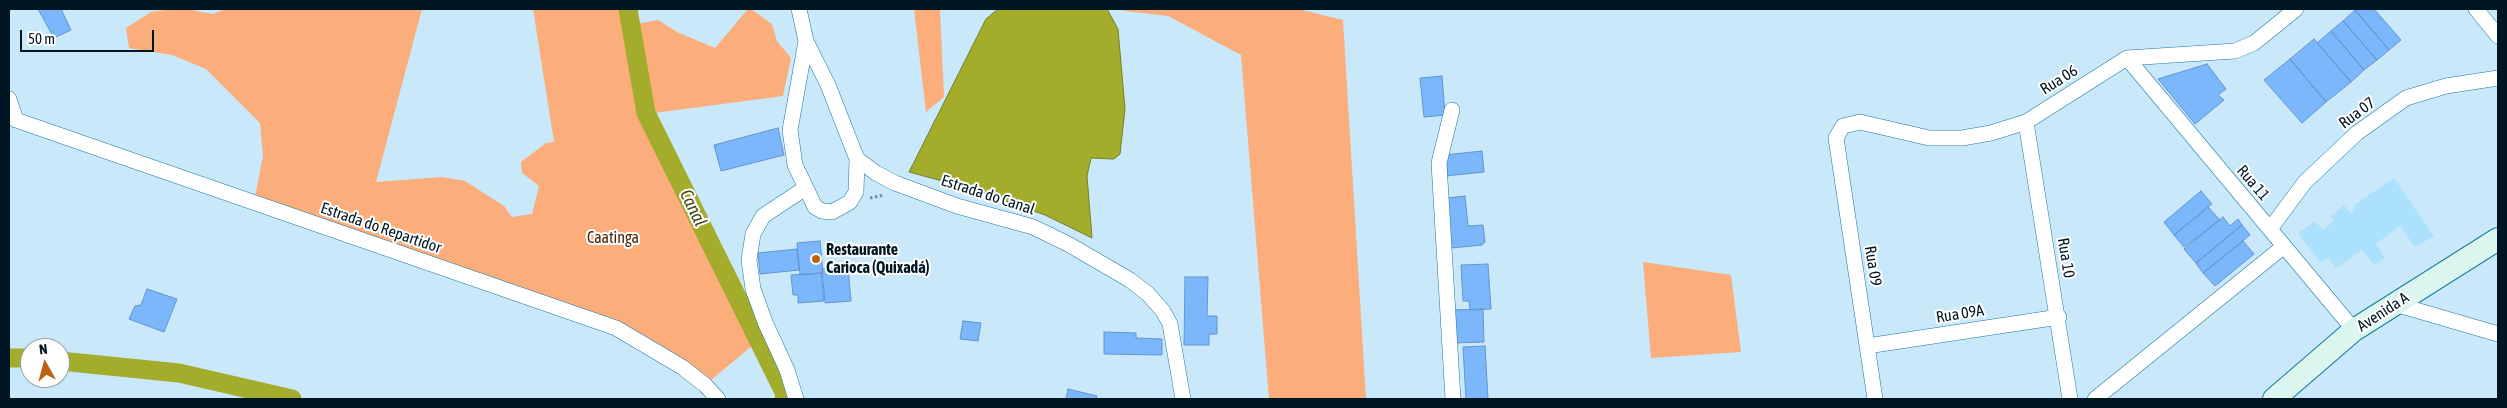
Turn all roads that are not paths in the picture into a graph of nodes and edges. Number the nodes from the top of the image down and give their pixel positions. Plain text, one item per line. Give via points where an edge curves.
1 (798, 9) edge
2 (2296, 9) edge
3 (2476, 9) edge
4 (2498, 36) edge
5 (806, 41) junction
6 (2127, 58) junction
7 (2498, 78) edge
8 (9, 99) edge
9 (1452, 110) dead end
10 (2026, 122) junction
11 (13, 124) edge
12 (1836, 138) joint
13 (857, 158) junction
14 (804, 189) junction
15 (2270, 229) junction
16 (2498, 239) edge
17 (2283, 247) junction
18 (2395, 304) junction
19 (2058, 317) junction
20 (2354, 330) junction
21 (2498, 334) edge
22 (1868, 346) junction
23 (2273, 398) edge
24 (718, 399) edge
25 (796, 399) edge
26 (1183, 399) edge
27 (1453, 399) edge
28 (1875, 399) edge
29 (2070, 399) edge
30 (2095, 399) edge

1 - 5 street
2 - 6 street, Rua 06 via 2254,43 2235,51
3 - 4 street
5 - 13 street via 828,85
5 - 14 street via 790,130 795,165
6 - 10 street, Rua 06
6 - 15 street, Rua 11
7 - 15 street, Rua 07 via 2446,86 2406,98 2357,133 2305,182
8 - 11 street
9 - 27 street via 1439,163
10 - 12 street, Rua 06 via 1962,138 1929,138 1852,122 1843,126
10 - 19 street, Rua 10
11 - 24 street, Estrada do Repartidor via 616,328 682,367
12 - 22 street, Rua 09
13 - 14 street via 856,192 842,208 822,211 815,207
13 - 26 street, Estrada do Canal via 895,183 957,206 1033,227 1130,280 1148,294 1170,324
14 - 25 street via 763,216 753,234 749,260 753,289 764,322 787,370
15 - 17 street, Rua 11
16 - 18 street, Avenida A
17 - 20 street, Rua 11
17 - 30 street
18 - 20 street, Avenida A
18 - 21 street
19 - 22 street, Rua 09A
19 - 29 street, Rua 10
20 - 23 street, Avenida A
22 - 28 street, Rua 09

